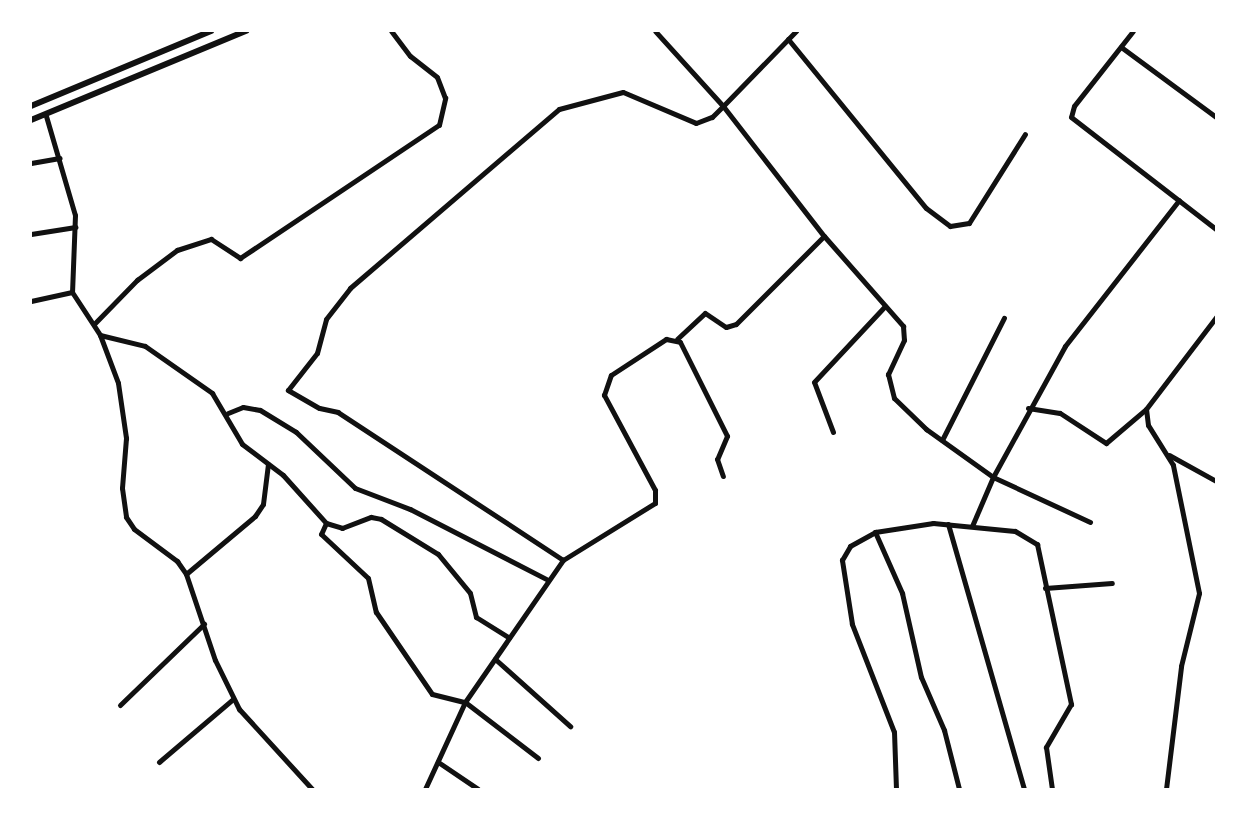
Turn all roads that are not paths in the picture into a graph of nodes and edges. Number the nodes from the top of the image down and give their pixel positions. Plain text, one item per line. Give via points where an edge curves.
1 (246, 31) edge
2 (391, 31) edge
3 (655, 31) edge
4 (796, 31) edge
5 (1133, 31) edge
6 (207, 32) edge
7 (788, 39) junction
8 (1120, 47) junction
9 (31, 106) edge
10 (723, 106) junction
11 (46, 116) junction
12 (1216, 117) edge
13 (31, 120) edge
14 (1025, 134) dead end
15 (60, 158) junction
16 (31, 163) edge
17 (1179, 200) junction
18 (75, 227) junction
19 (1216, 229) edge
20 (31, 234) edge
21 (824, 236) junction
22 (72, 292) junction
23 (31, 301) edge
24 (885, 306) junction
25 (1216, 317) edge
26 (1004, 318) dead end
27 (94, 324) junction
28 (100, 334) junction
29 (677, 339) junction
30 (1028, 408) junction
31 (1146, 409) junction
32 (228, 413) junction
33 (833, 432) dead end
34 (942, 440) junction
35 (1169, 455) junction
36 (268, 464) junction
37 (723, 476) dead end
38 (993, 476) junction
39 (1216, 481) edge
40 (1090, 522) dead end
41 (326, 523) junction
42 (948, 524) junction
43 (972, 526) junction
44 (875, 532) junction
45 (563, 560) junction
46 (186, 574) junction
47 (548, 580) junction
48 (1112, 583) dead end
49 (1045, 588) junction
50 (204, 624) junction
51 (510, 638) junction
52 (495, 660) junction
53 (233, 699) junction
54 (465, 702) junction
55 (120, 705) dead end
56 (570, 726) dead end
57 (538, 758) dead end
58 (160, 762) dead end
59 (438, 762) junction
60 (312, 789) edge
61 (425, 789) edge
62 (478, 789) edge
63 (896, 789) edge
64 (959, 789) edge
65 (1024, 789) edge
66 (1052, 789) edge
67 (1166, 789) edge

1 - 11 street
2 - 27 street via 410,56 438,77 445,98 439,124 246,256 235,257 211,239 177,250 137,280
3 - 10 street
4 - 7 street
5 - 8 street
6 - 9 street
7 - 10 street
7 - 14 street via 926,208 950,226 969,223
8 - 12 street
8 - 17 street via 1074,106 1071,117
10 - 21 street
10 - 45 street via 696,123 623,92 559,110 350,288 326,320 317,352 289,385 293,395 338,412
11 - 13 street
11 - 15 street
15 - 16 street
15 - 18 street via 72,194
17 - 19 street
17 - 30 street via 1065,346
18 - 20 street
18 - 22 street
21 - 24 street
21 - 29 street via 736,324 726,327 705,313
22 - 23 street
22 - 27 street
24 - 33 street via 814,382
24 - 34 street via 905,332 888,385 907,412
25 - 31 street
26 - 34 street
27 - 28 street
28 - 32 street via 125,339 168,360 212,393
28 - 46 street via 124,412 126,517 134,529 177,560
29 - 37 street via 727,436 717,459
29 - 45 street via 666,339 611,375 603,387 655,490 655,503
30 - 31 street via 1060,414 1106,442
30 - 38 street
31 - 35 street via 1148,425
32 - 36 street via 242,444
32 - 47 street via 243,407 260,410 296,432 355,488 410,509
34 - 38 street
35 - 39 street
35 - 67 street via 1199,593 1181,666
36 - 41 street
36 - 46 street via 263,504 255,516
38 - 40 street
38 - 43 street
41 - 51 street via 342,528 371,517 417,538 455,571 473,598 476,617
41 - 54 street via 321,534 368,578 376,612 400,642 417,676 438,698
42 - 43 street
42 - 44 street via 911,523
42 - 65 street
43 - 49 street via 1033,538
44 - 63 street via 845,552 844,587 852,624 894,732
44 - 64 street via 902,593 921,677 944,730
45 - 47 street
46 - 50 street
47 - 51 street
48 - 49 street
49 - 66 street via 1071,704 1046,747
50 - 53 street
50 - 55 street
51 - 52 street
52 - 54 street
52 - 56 street
53 - 58 street
53 - 60 street
54 - 57 street
54 - 59 street
59 - 61 street
59 - 62 street

